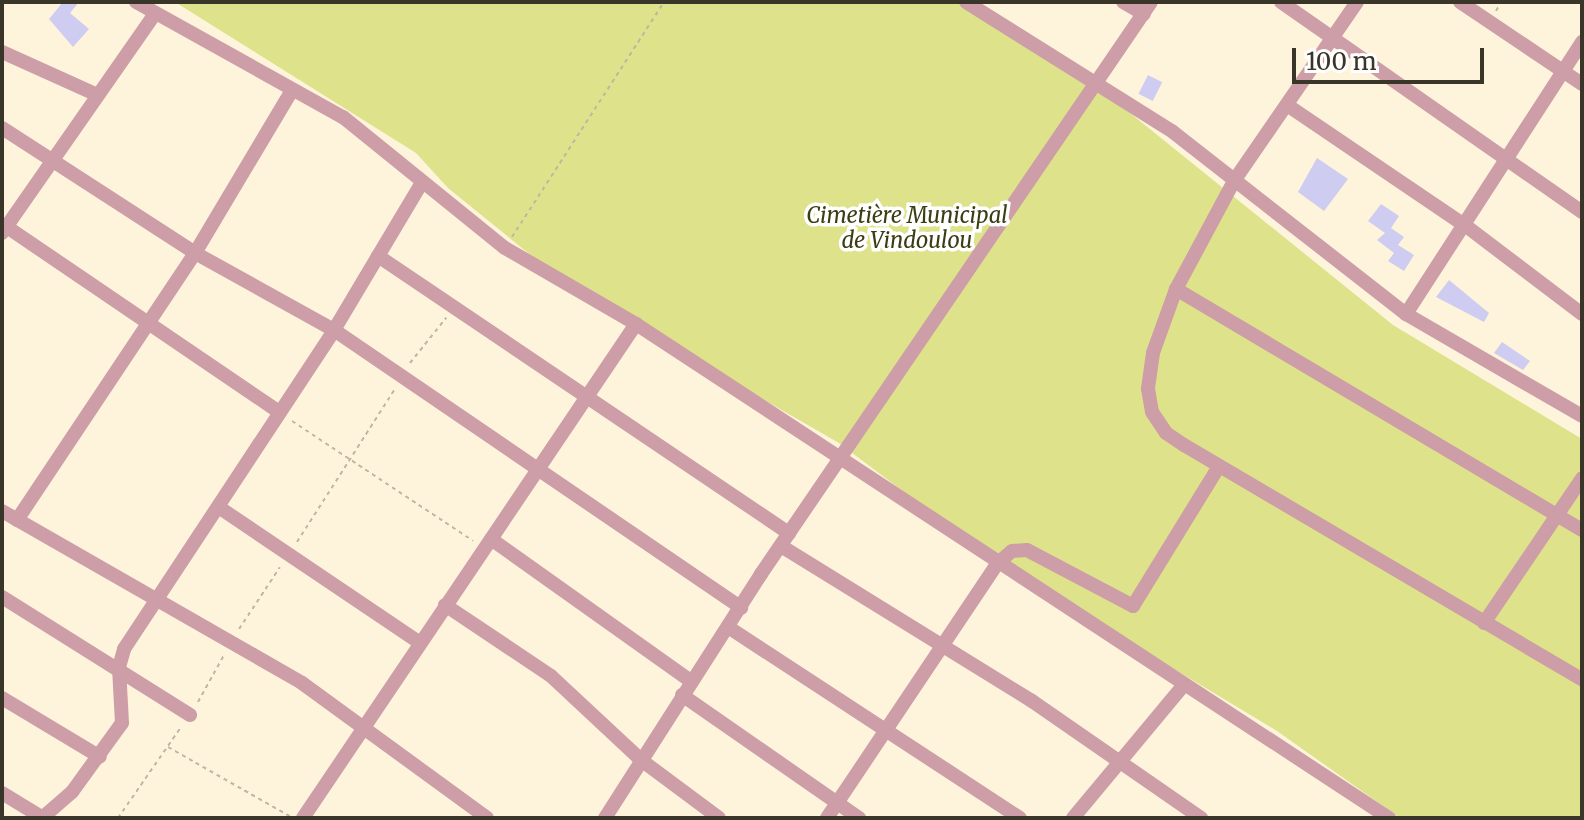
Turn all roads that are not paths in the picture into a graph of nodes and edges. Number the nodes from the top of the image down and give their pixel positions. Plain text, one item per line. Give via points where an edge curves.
1 (136, 2) edge
2 (966, 2) edge
3 (1123, 2) edge
4 (1281, 2) edge
5 (1357, 2) edge
6 (1460, 2) edge
7 (1147, 8) edge
8 (155, 14) junction
9 (1334, 39) junction
10 (1582, 42) edge
11 (2, 52) edge
12 (1564, 71) junction
13 (1582, 84) edge
14 (1094, 86) junction
15 (291, 92) junction
16 (95, 94) junction
17 (1287, 105) junction
18 (2, 128) edge
19 (53, 157) junction
20 (1504, 158) junction
21 (1234, 181) junction
22 (421, 184) junction
23 (1582, 212) edge
24 (1466, 226) junction
25 (4, 231) edge
26 (195, 253) junction
27 (378, 256) junction
28 (1176, 289) junction
29 (1406, 314) junction
30 (1582, 314) edge
31 (148, 323) junction
32 (636, 324) junction
33 (334, 330) junction
34 (591, 396) junction
35 (278, 411) junction
36 (1582, 416) edge
37 (841, 460) junction
38 (1219, 466) junction
39 (537, 471) junction
40 (1582, 478) edge
41 (220, 508) junction
42 (2, 511) edge
43 (1557, 514) junction
44 (17, 520) junction
45 (1582, 530) edge
46 (785, 540) junction
47 (488, 544) junction
48 (998, 563) junction
49 (158, 596) junction
50 (2, 597) edge
51 (445, 605) junction
52 (741, 608) junction
53 (1484, 623) junction
54 (728, 627) junction
55 (941, 642) junction
56 (420, 643) junction
57 (119, 667) junction
58 (1582, 679) edge
59 (691, 681) junction
60 (1183, 686) junction
61 (682, 695) junction
62 (2, 698) edge
63 (190, 715) road end
64 (368, 727) junction
65 (887, 730) junction
66 (100, 757) junction
67 (1118, 759) junction
68 (641, 760) junction
69 (2, 793) edge
70 (838, 803) junction
71 (43, 818) edge
72 (303, 818) edge
73 (487, 818) edge
74 (605, 818) edge
75 (719, 818) edge
76 (827, 818) edge
77 (859, 818) edge
78 (1020, 818) edge
79 (1073, 818) edge
80 (1201, 818) edge
81 (1389, 818) edge

1 - 8 street
2 - 14 street
3 - 7 street
4 - 9 street
5 - 9 street
6 - 12 street
7 - 14 street
8 - 15 street
8 - 16 street
9 - 17 street
9 - 20 street
10 - 12 street
11 - 16 street
12 - 13 street
12 - 20 street
14 - 21 street via 1173,132
14 - 37 street
15 - 22 street via 343,117 402,161
15 - 26 street
16 - 19 street
17 - 21 street
17 - 24 street
18 - 19 street
19 - 25 street
19 - 26 street
20 - 23 street
20 - 24 street
21 - 28 street
21 - 29 street
22 - 27 street
22 - 32 street via 505,248
24 - 29 street
24 - 30 street
25 - 31 street
26 - 31 street
26 - 33 street
27 - 33 street
27 - 34 street
28 - 38 street via 1153,353 1148,389 1152,412 1166,433
28 - 43 street
29 - 36 street
31 - 35 street
31 - 44 street
32 - 34 street
32 - 37 street
33 - 35 street
33 - 39 street
34 - 39 street
34 - 46 street
35 - 41 street
37 - 46 street
37 - 48 street
38 - 48 street via 1133,606 1027,550 1012,551
38 - 53 street
39 - 47 street
39 - 52 street
40 - 43 street
41 - 49 street
41 - 56 street via 291,551
42 - 44 street
43 - 45 street
43 - 53 street
44 - 49 street
46 - 52 street
46 - 55 street
47 - 51 street
47 - 59 street
48 - 55 street
48 - 60 street
49 - 57 street
49 - 64 street
50 - 57 street
51 - 56 street
51 - 68 street via 551,676
52 - 54 street
53 - 58 street
54 - 59 street
54 - 65 street
55 - 65 street
55 - 67 street
56 - 64 street
57 - 63 street
57 - 66 street via 125,717
59 - 61 street
60 - 67 street
60 - 81 street
61 - 68 street
61 - 70 street
62 - 66 street
64 - 72 street
64 - 73 street
65 - 70 street
65 - 78 street
66 - 71 street
67 - 79 street
67 - 80 street
68 - 74 street
68 - 75 street
69 - 71 street
70 - 76 street
70 - 77 street

